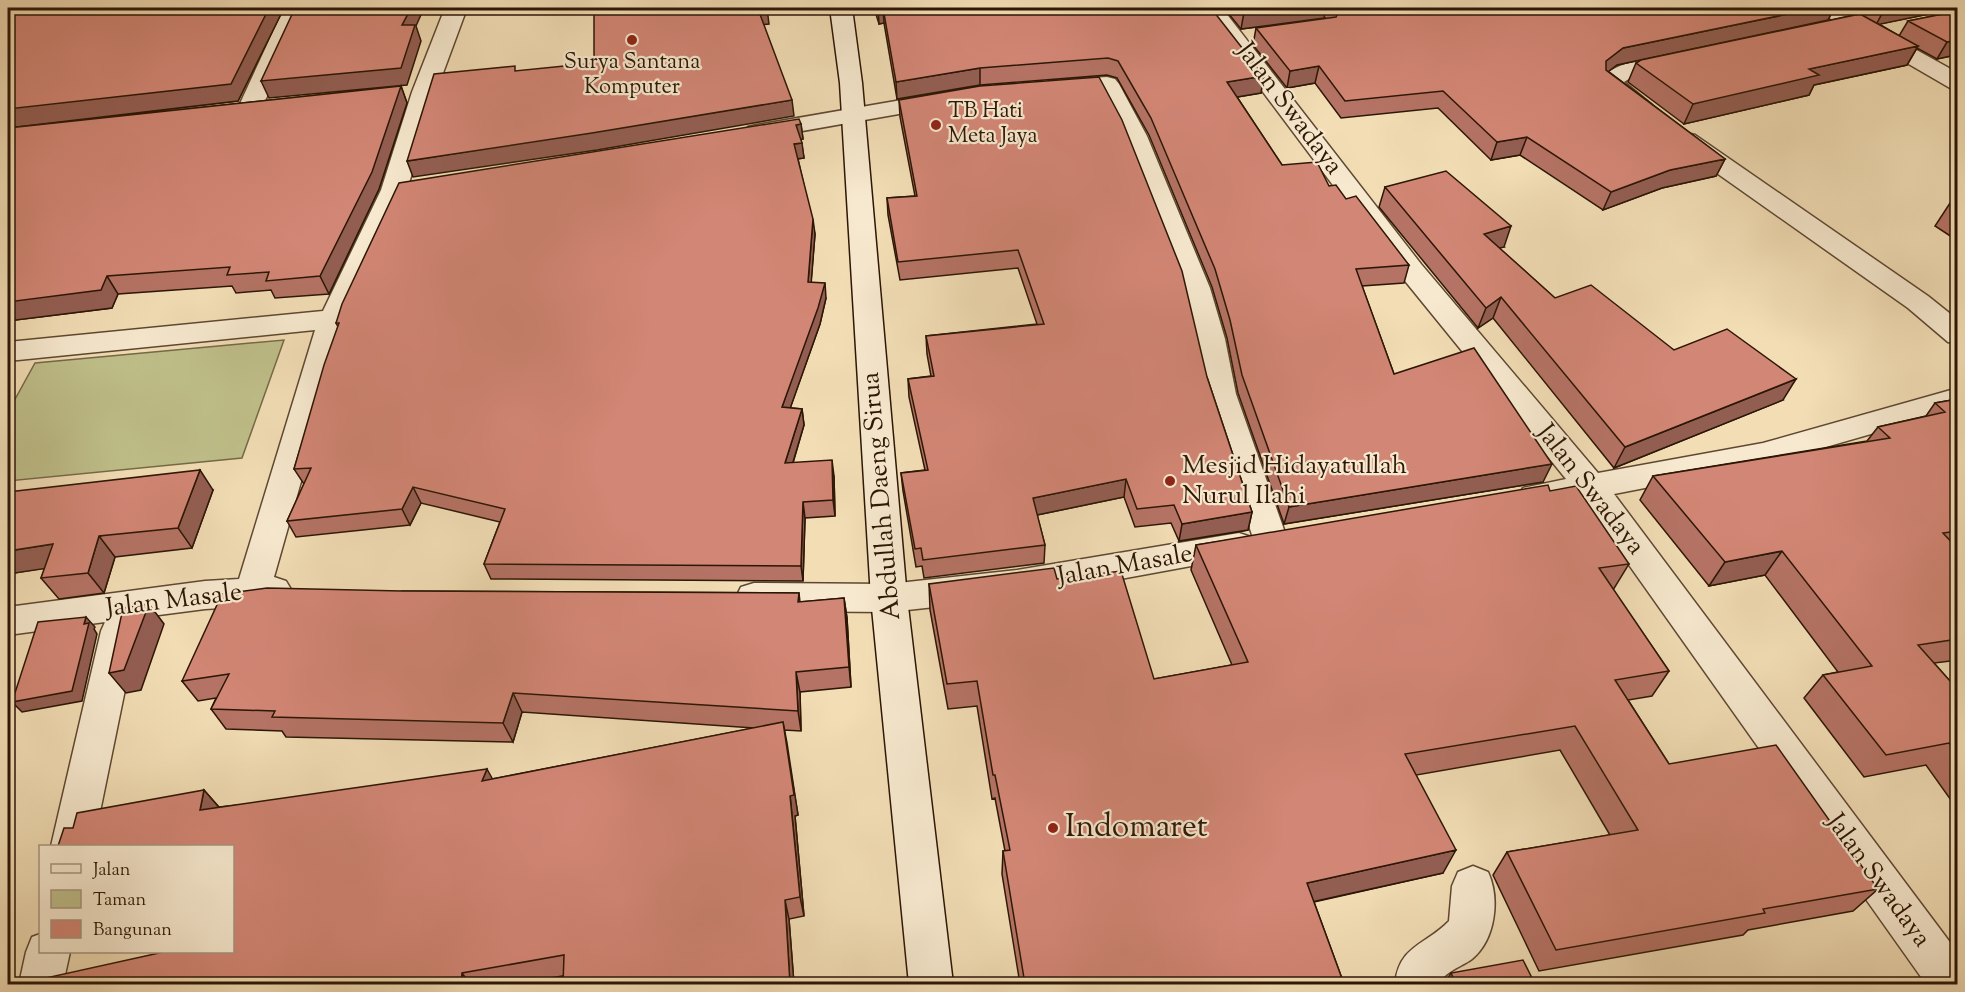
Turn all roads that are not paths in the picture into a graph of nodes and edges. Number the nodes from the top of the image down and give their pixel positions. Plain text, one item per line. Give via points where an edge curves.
1 (295, 8) edge
2 (456, 8) edge
3 (841, 8) edge
4 (1211, 8) edge
5 (1823, 19) edge
6 (1904, 27) dead end
7 (1864, 29) junction
8 (1694, 57) edge
9 (1958, 83) edge
10 (1036, 89) edge
11 (969, 96) edge
12 (251, 109) edge
13 (853, 115) junction
14 (736, 135) edge
15 (333, 319) junction
16 (1958, 335) edge
17 (8, 351) edge
18 (1958, 398) edge
19 (1592, 488) junction
20 (1500, 503) edge
21 (1306, 535) edge
22 (1271, 541) junction
23 (253, 591) junction
24 (310, 592) edge
25 (723, 597) edge
26 (889, 598) junction
27 (124, 607) junction
28 (8, 621) edge
29 (72, 845) edge
30 (1473, 886) dead end
31 (48, 953) edge
32 (41, 984) edge
33 (931, 984) edge
34 (1418, 984) edge
35 (1953, 984) edge

1 - 12 street
2 - 15 street via 412,93 405,188
3 - 13 street, Abdullah Daeng Sirua
4 - 19 street, Jalan Swadaya via 1246,37 1411,270
5 - 7 street
6 - 7 street
7 - 9 street
8 - 16 street via 1625,72 1612,80 1613,85 1723,167 1918,302
10 - 22 street via 1107,84 1135,136 1196,288 1221,394
11 - 13 street
13 - 14 street
13 - 26 street, Abdullah Daeng Sirua
15 - 17 street
15 - 23 street
18 - 19 street via 1763,454
19 - 20 street
19 - 35 street, Jalan Swadaya
21 - 22 street, Jalan Masale
22 - 26 street, Jalan Masale via 1017,584
23 - 24 street, Jalan Masale
23 - 27 street, Jalan Masale
25 - 26 street, Jalan Masale
26 - 33 street, Abdullah Daeng Sirua
27 - 28 street, Jalan Masale
27 - 29 street
30 - 34 street via 1474,905 1463,937 1425,964
31 - 32 street

